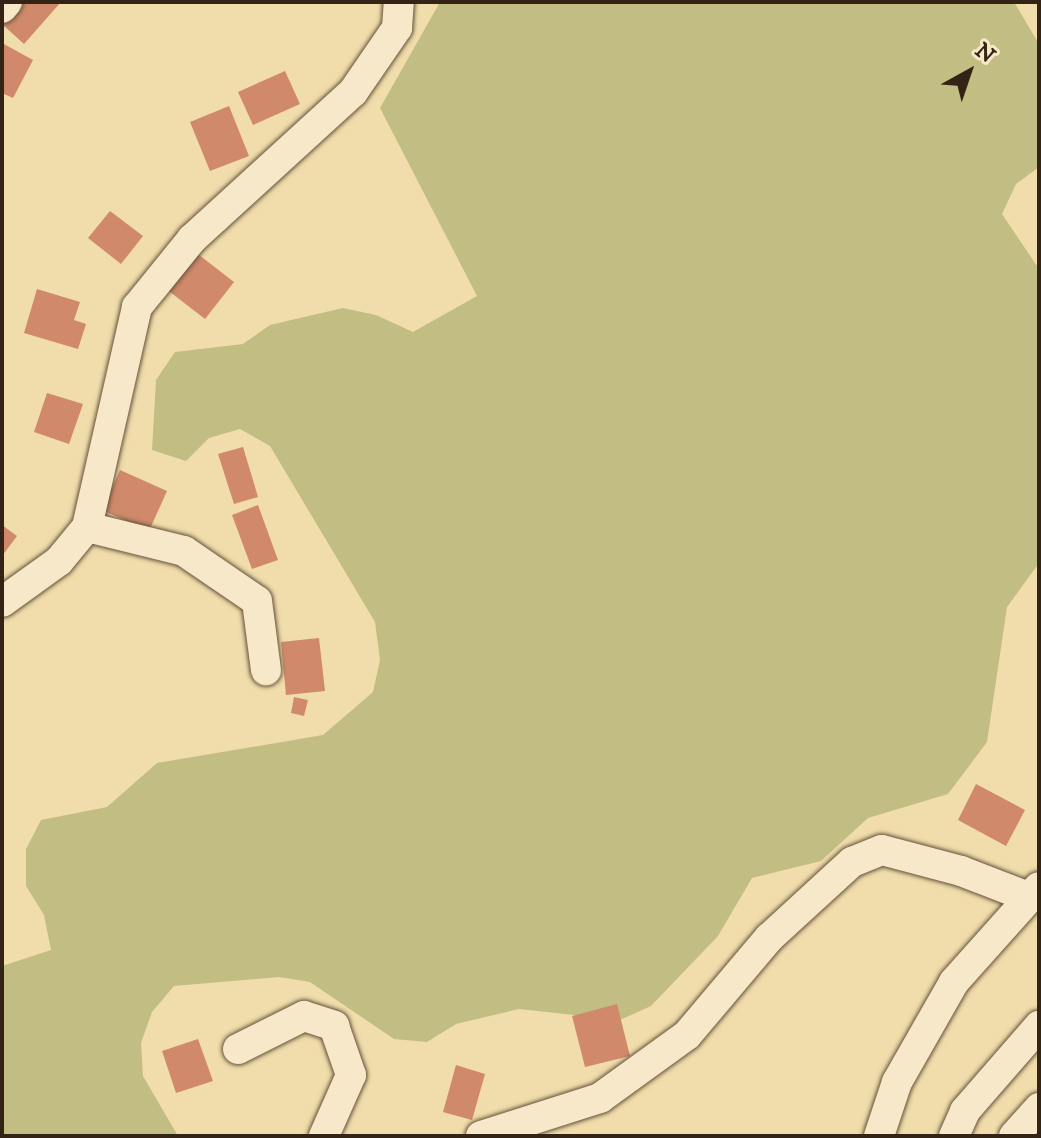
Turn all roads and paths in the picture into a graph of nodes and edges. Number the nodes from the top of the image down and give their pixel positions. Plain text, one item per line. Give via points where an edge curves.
1 (7, 2) edge
2 (399, 2) edge
3 (2, 8) edge
4 (87, 527) junction
5 (2, 602) edge
6 (266, 670) dead end
7 (1035, 892) edge
8 (1039, 1026) edge
9 (238, 1049) dead end
10 (1039, 1108) edge
11 (324, 1136) edge
12 (481, 1136) edge
13 (879, 1136) edge
14 (954, 1136) edge
15 (1014, 1136) edge

1 - 3 street
2 - 4 street via 397,28 353,92 192,239 137,307
4 - 5 street via 59,561
4 - 6 street via 184,551 257,601
7 - 12 street via 882,850 852,862 769,938 687,1035 600,1098
7 - 13 street via 954,982 897,1082
8 - 14 street via 965,1111
9 - 11 street via 304,1016 334,1026 351,1075
10 - 15 street

